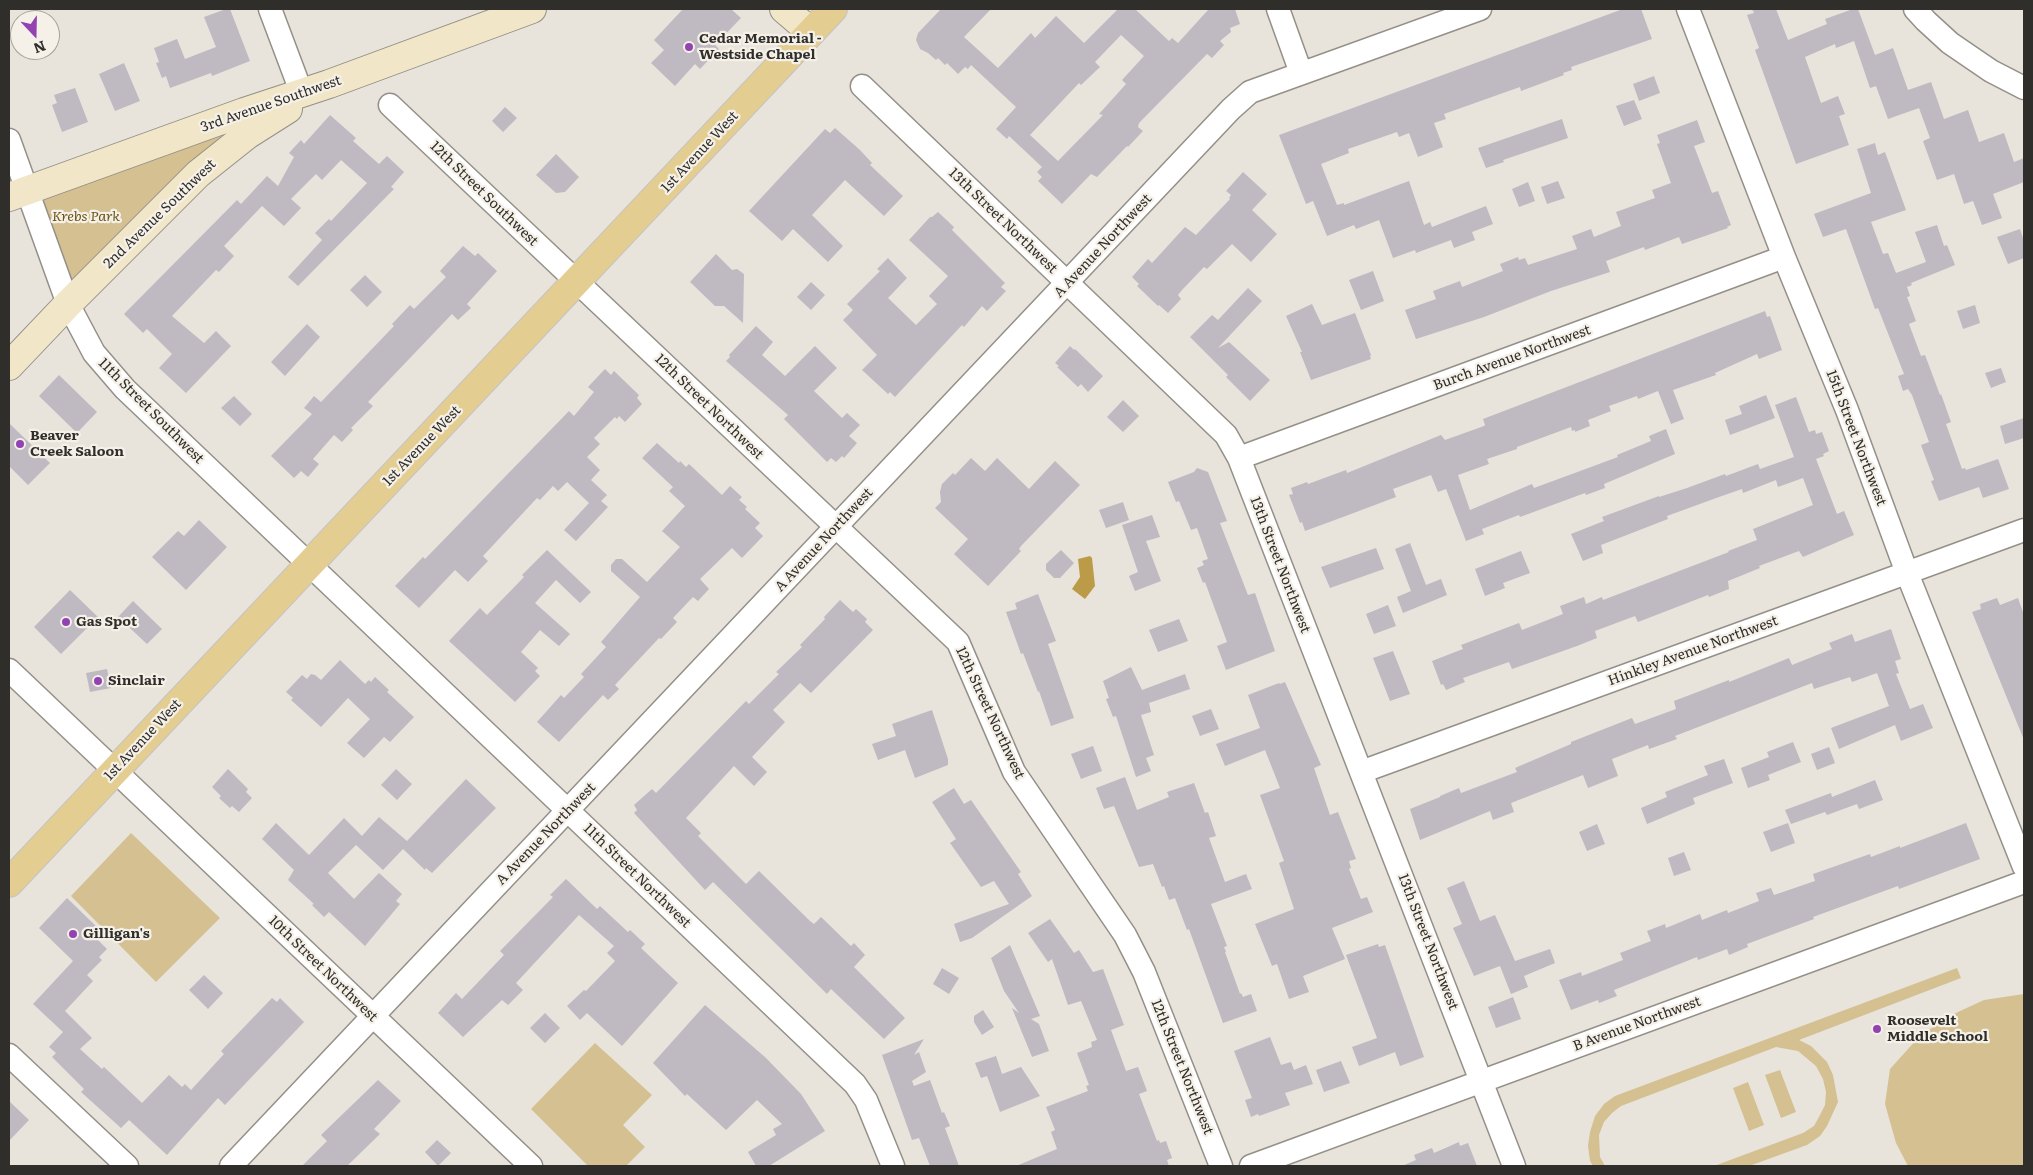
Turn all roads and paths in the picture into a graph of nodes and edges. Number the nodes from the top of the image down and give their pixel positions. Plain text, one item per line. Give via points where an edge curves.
1 (270, 9) edge
2 (532, 9) edge
3 (784, 9) edge
4 (834, 9) edge
5 (1278, 9) edge
6 (1480, 9) edge
7 (1688, 9) edge
8 (1915, 9) edge
9 (811, 32) junction
10 (1301, 73) junction
11 (330, 84) junction
12 (862, 86) dead end
13 (2024, 88) edge
14 (302, 94) junction
15 (390, 105) dead end
16 (9, 140) edge
17 (18, 194) edge
18 (1784, 257) junction
19 (577, 282) junction
20 (1067, 284) junction
21 (68, 304) junction
22 (9, 366) edge
23 (1239, 458) junction
24 (835, 528) junction
25 (2024, 530) edge
26 (310, 564) junction
27 (1907, 573) junction
28 (9, 670) edge
29 (115, 770) junction
30 (1361, 772) junction
31 (569, 811) junction
32 (2024, 867) edge
33 (2024, 882) edge
34 (9, 883) edge
35 (372, 1016) junction
36 (9, 1055) edge
37 (1481, 1082) junction
38 (126, 1166) edge
39 (231, 1166) edge
40 (531, 1166) edge
41 (892, 1166) edge
42 (1221, 1166) edge
43 (1251, 1166) edge
44 (1514, 1166) edge

1 - 14 street
2 - 11 main road, 3rd Avenue Southwest
3 - 9 main road
4 - 9 main road, 1st Avenue West
5 - 10 street
6 - 10 street, A Avenue Northwest
7 - 18 street, 15th Street Northwest
8 - 13 street via 1950,43
9 - 19 main road, 1st Avenue West
10 - 20 street, A Avenue Northwest via 1250,92 1231,109
11 - 14 main road, 3rd Avenue Southwest
11 - 21 main road, 2nd Avenue Southwest via 247,135 198,174
12 - 20 street, 13th Street Northwest
14 - 17 main road, 3rd Avenue Southwest
15 - 19 street, 12th Street Southwest
16 - 17 street, 11th Street Southwest
17 - 21 street, 11th Street Southwest
18 - 23 street, Burch Avenue Northwest
18 - 27 street, 15th Street Northwest via 1847,410
19 - 24 street, 12th Street Northwest
19 - 26 main road, 1st Avenue West
20 - 23 street, 13th Street Northwest via 1226,436
20 - 24 street, A Avenue Northwest
21 - 22 main road, 2nd Avenue Southwest
21 - 26 street, 11th Street Southwest via 94,353 125,389
23 - 30 street, 13th Street Northwest
24 - 31 street, A Avenue Northwest
24 - 42 street, 12th Street Northwest via 958,642 1014,772 1125,935 1144,972
25 - 27 street, Hinkley Avenue Northwest
26 - 29 main road, 1st Avenue West
26 - 31 street, 11th Street Northwest
27 - 30 street, Hinkley Avenue Northwest
27 - 32 street, 15th Street Northwest
28 - 29 street, 10th Street Northwest
29 - 34 main road, 1st Avenue West
29 - 35 street, 10th Street Northwest
30 - 37 street, 13th Street Northwest
31 - 35 street, A Avenue Northwest
31 - 41 street, 11th Street Northwest via 855,1084 866,1100
33 - 37 street, B Avenue Northwest
35 - 39 street, A Avenue Northwest
35 - 40 street, 10th Street Northwest
36 - 38 street
37 - 43 street, B Avenue Northwest
37 - 44 street, 13th Street Northwest

